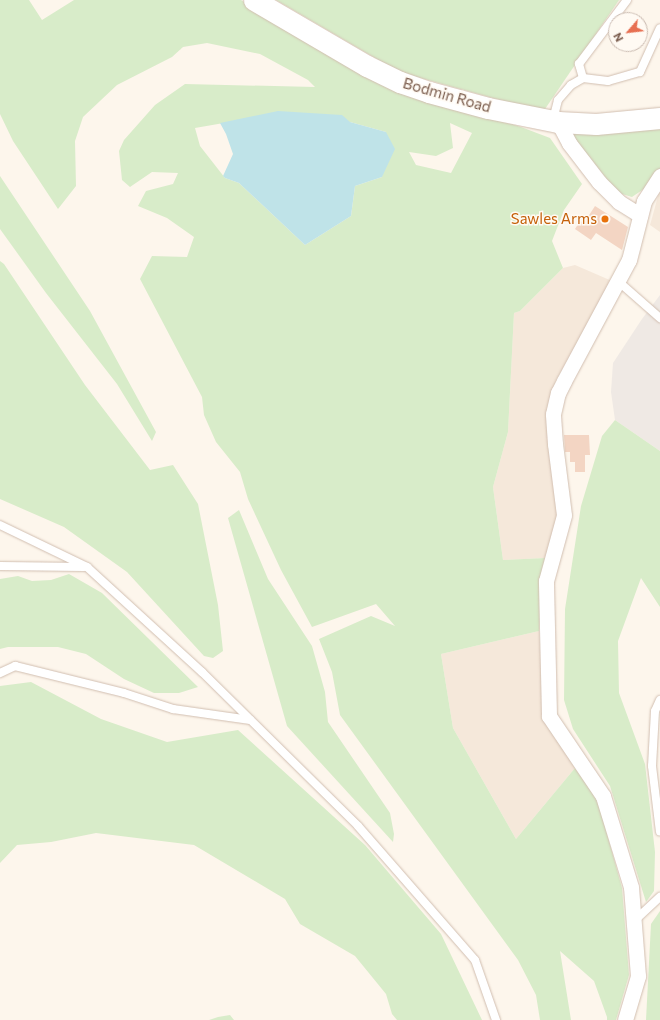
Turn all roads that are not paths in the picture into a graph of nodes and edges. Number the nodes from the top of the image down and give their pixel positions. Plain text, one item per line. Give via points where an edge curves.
1 (254, 0) edge
2 (627, 0) edge
3 (660, 28) edge
4 (583, 78) junction
5 (660, 118) edge
6 (558, 122) junction
7 (660, 176) edge
8 (640, 215) junction
9 (619, 282) junction
10 (660, 318) edge
11 (0, 525) edge
12 (0, 566) edge
13 (87, 567) junction
14 (0, 673) edge
15 (660, 700) edge
16 (250, 720) junction
17 (660, 832) edge
18 (660, 897) edge
19 (634, 922) junction
20 (496, 1020) edge
21 (625, 1020) edge

1 - 6 main road, Bodmin Road via 354,59 400,82 488,108
2 - 4 lane via 579,64
3 - 4 lane via 640,72 608,81
4 - 6 lane via 571,85 558,100
5 - 6 main road, Bodmin Road via 596,124
6 - 8 street via 569,143 599,182 619,202
7 - 8 street via 648,193
8 - 9 street via 634,247
9 - 10 lane
9 - 19 street via 564,380 553,414 554,444 564,515 546,581 549,716 603,796 631,887
11 - 13 lane
12 - 13 lane
13 - 16 lane via 202,672
14 - 16 lane via 15,666 116,691 173,709
15 - 17 lane via 655,711 652,766
16 - 20 lane via 358,826 475,960
18 - 19 lane
19 - 21 street via 638,976

